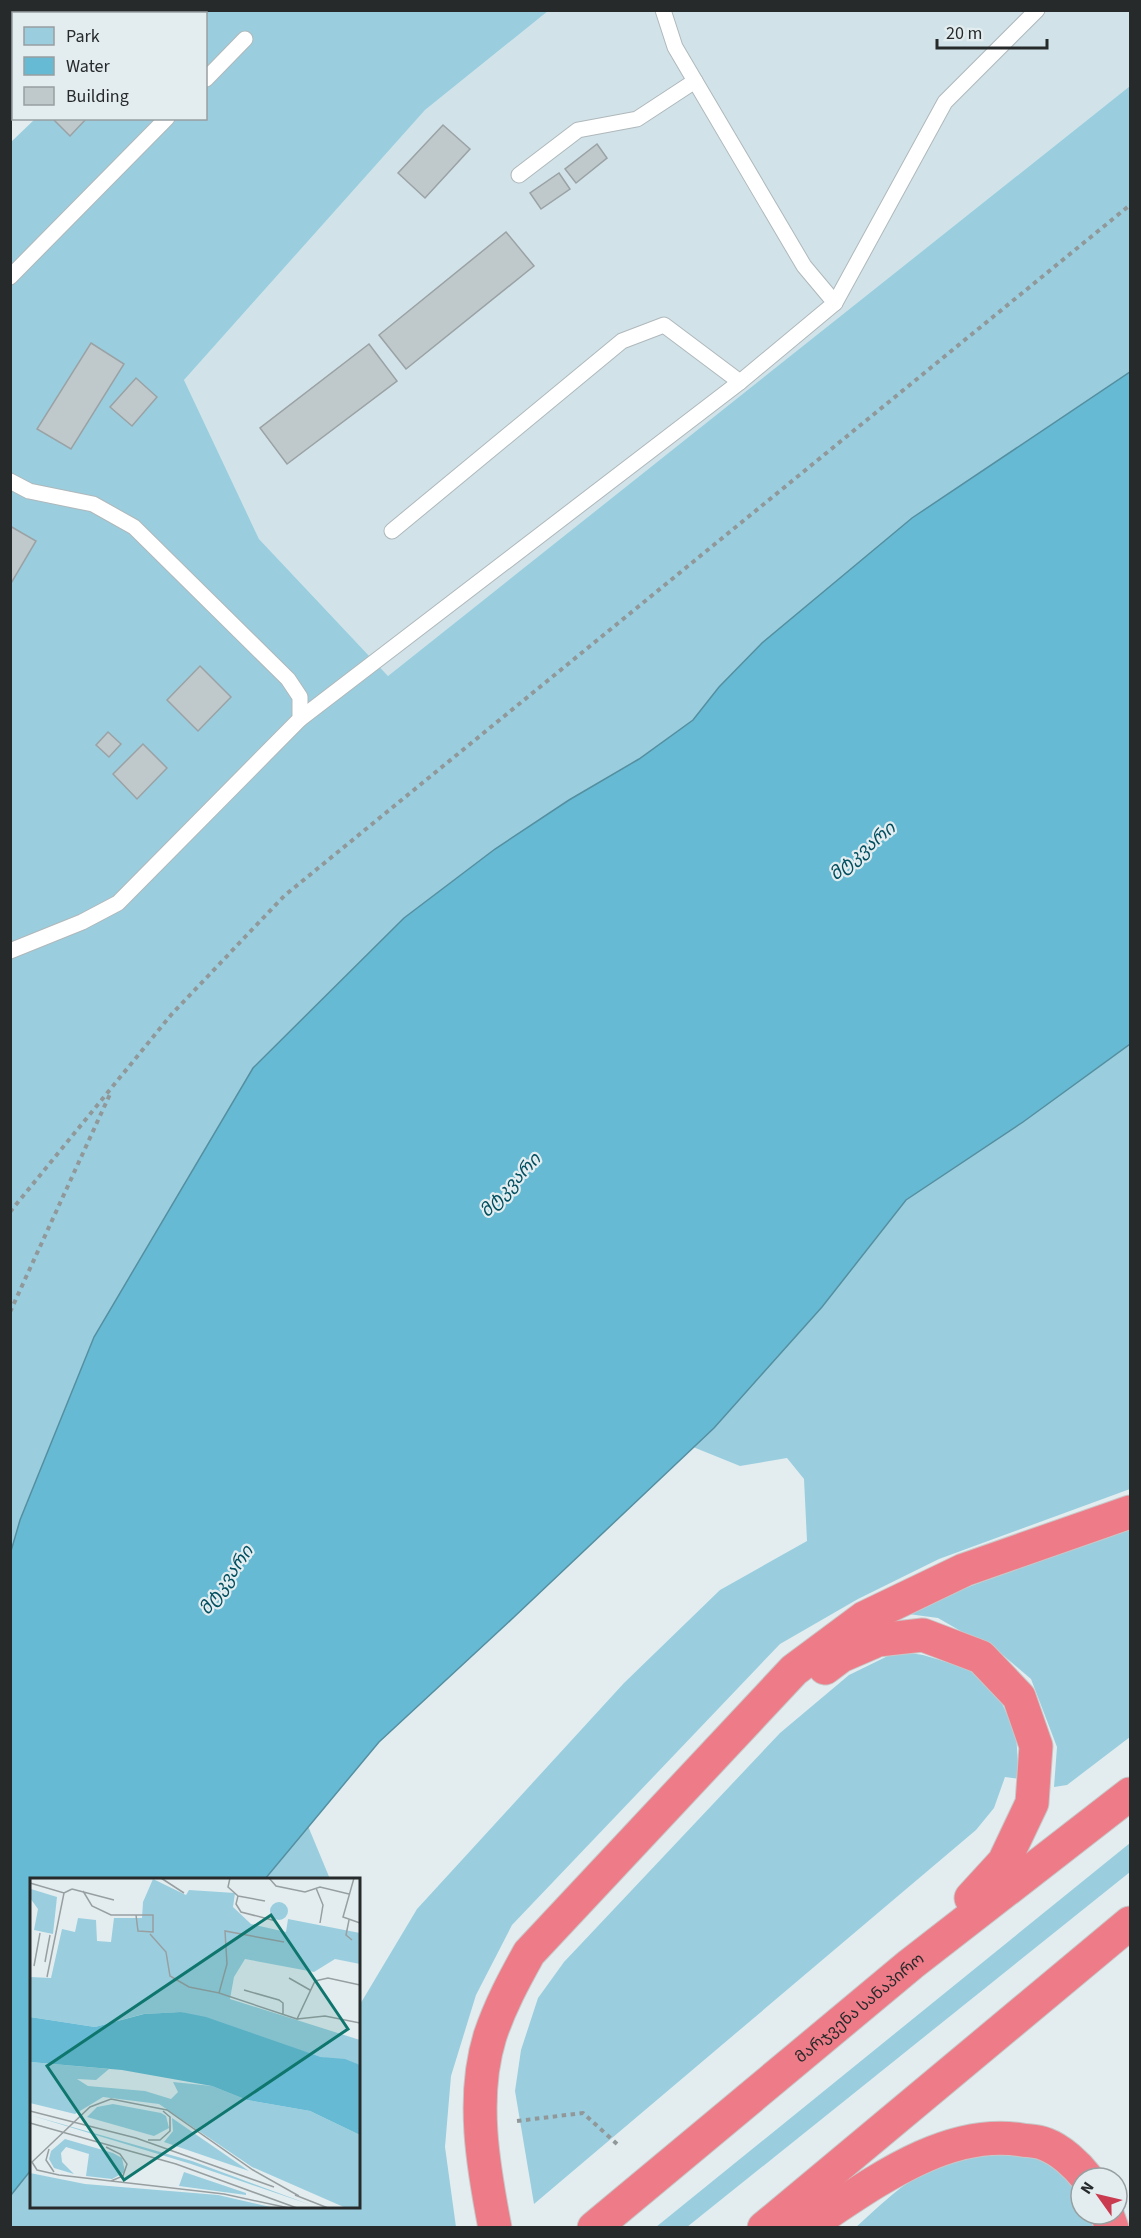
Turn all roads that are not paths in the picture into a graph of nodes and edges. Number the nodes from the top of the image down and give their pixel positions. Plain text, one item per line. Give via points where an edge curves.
1 (663, 10) edge
2 (1037, 10) edge
3 (245, 39) dead end
4 (207, 78) edge
5 (694, 81) junction
6 (165, 120) edge
7 (519, 175) dead end
8 (10, 277) edge
9 (835, 303) junction
10 (740, 382) junction
11 (10, 481) edge
12 (392, 531) dead end
13 (300, 718) junction
14 (10, 951) edge
15 (1131, 1512) edge
16 (746, 1721) junction
17 (1131, 1794) edge
18 (1131, 1923) edge
19 (911, 1964) junction
20 (1078, 2166) edge
21 (495, 2228) edge
22 (594, 2228) edge
23 (764, 2228) edge
24 (805, 2228) edge

1 - 5 lane via 675,47
2 - 9 lane via 945,102
3 - 4 lane
5 - 7 lane via 637,119 578,130
5 - 9 lane via 804,266
6 - 8 lane
9 - 10 lane
10 - 12 lane via 664,325 622,340
10 - 13 lane
11 - 13 lane via 29,491 93,504 134,527 288,679 300,697
13 - 14 lane via 118,903
15 - 16 highway via 964,1570 864,1618 794,1670
16 - 19 highway via 841,1656 878,1640 923,1635 981,1658 1019,1697 1036,1746 1032,1803 1004,1862
16 - 21 highway via 529,1953 504,1998 482,2075 481,2138
17 - 19 highway, მარჯვენა სანაპირო
18 - 23 highway
19 - 22 highway, მარჯვენა სანაპირო
20 - 24 highway via 1045,2144 1001,2137 949,2146 896,2169

